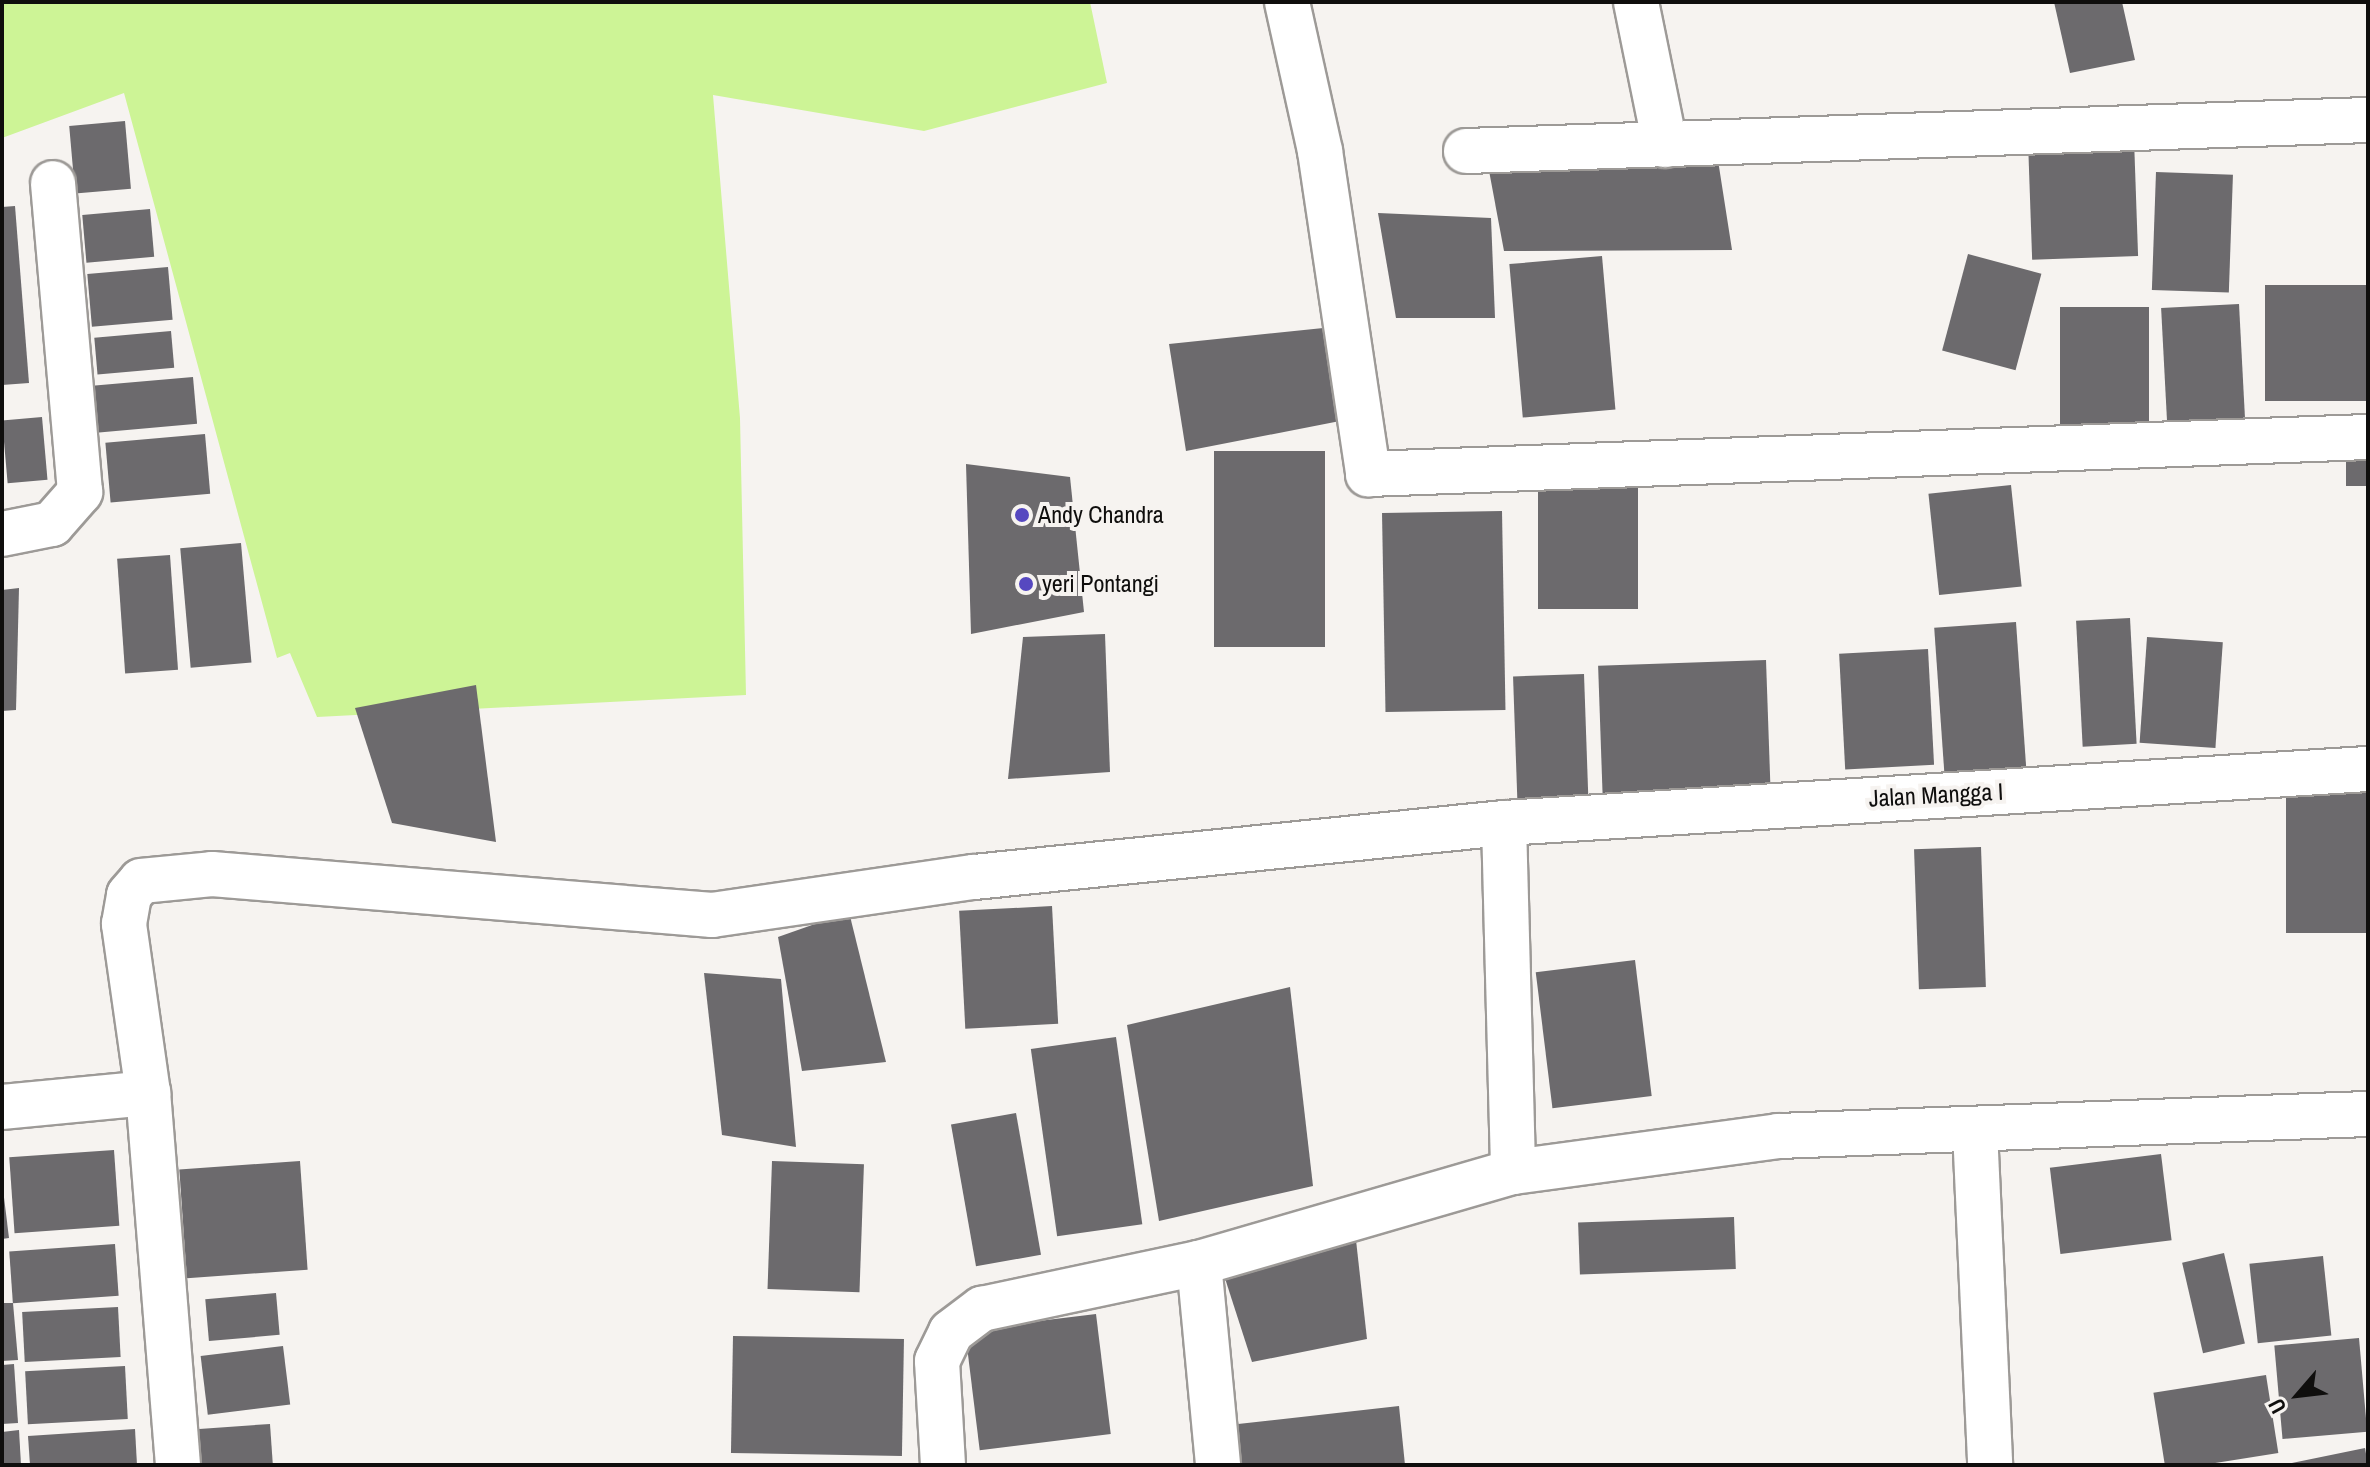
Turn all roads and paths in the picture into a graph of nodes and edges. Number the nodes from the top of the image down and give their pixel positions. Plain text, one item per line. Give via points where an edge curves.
1 (1287, 2) edge
2 (1636, 2) edge
3 (2368, 120) edge
4 (1665, 145) junction
5 (1466, 151) dead end
6 (53, 183) dead end
7 (2368, 437) edge
8 (2, 534) edge
9 (2368, 769) edge
10 (1504, 823) junction
11 (148, 1093) junction
12 (2, 1107) edge
13 (2367, 1117) edge
14 (1975, 1130) junction
15 (1513, 1172) junction
16 (1199, 1263) junction
17 (178, 1465) edge
18 (943, 1465) edge
19 (1218, 1465) edge
20 (1990, 1465) edge

1 - 7 street via 1320,151 1368,474
2 - 4 street
3 - 4 street
4 - 5 street
6 - 8 street via 80,492 52,524
9 - 10 street, Jalan Mangga I
10 - 11 street, Jalan Mangga I via 974,877 712,915 162,875 141,881 129,895 124,924
10 - 15 street
11 - 12 street
11 - 17 street, Jalan Mangga I
13 - 14 street
14 - 15 street via 1778,1136
14 - 20 street
15 - 16 street
16 - 18 street via 982,1309 963,1320 937,1361
16 - 19 street

